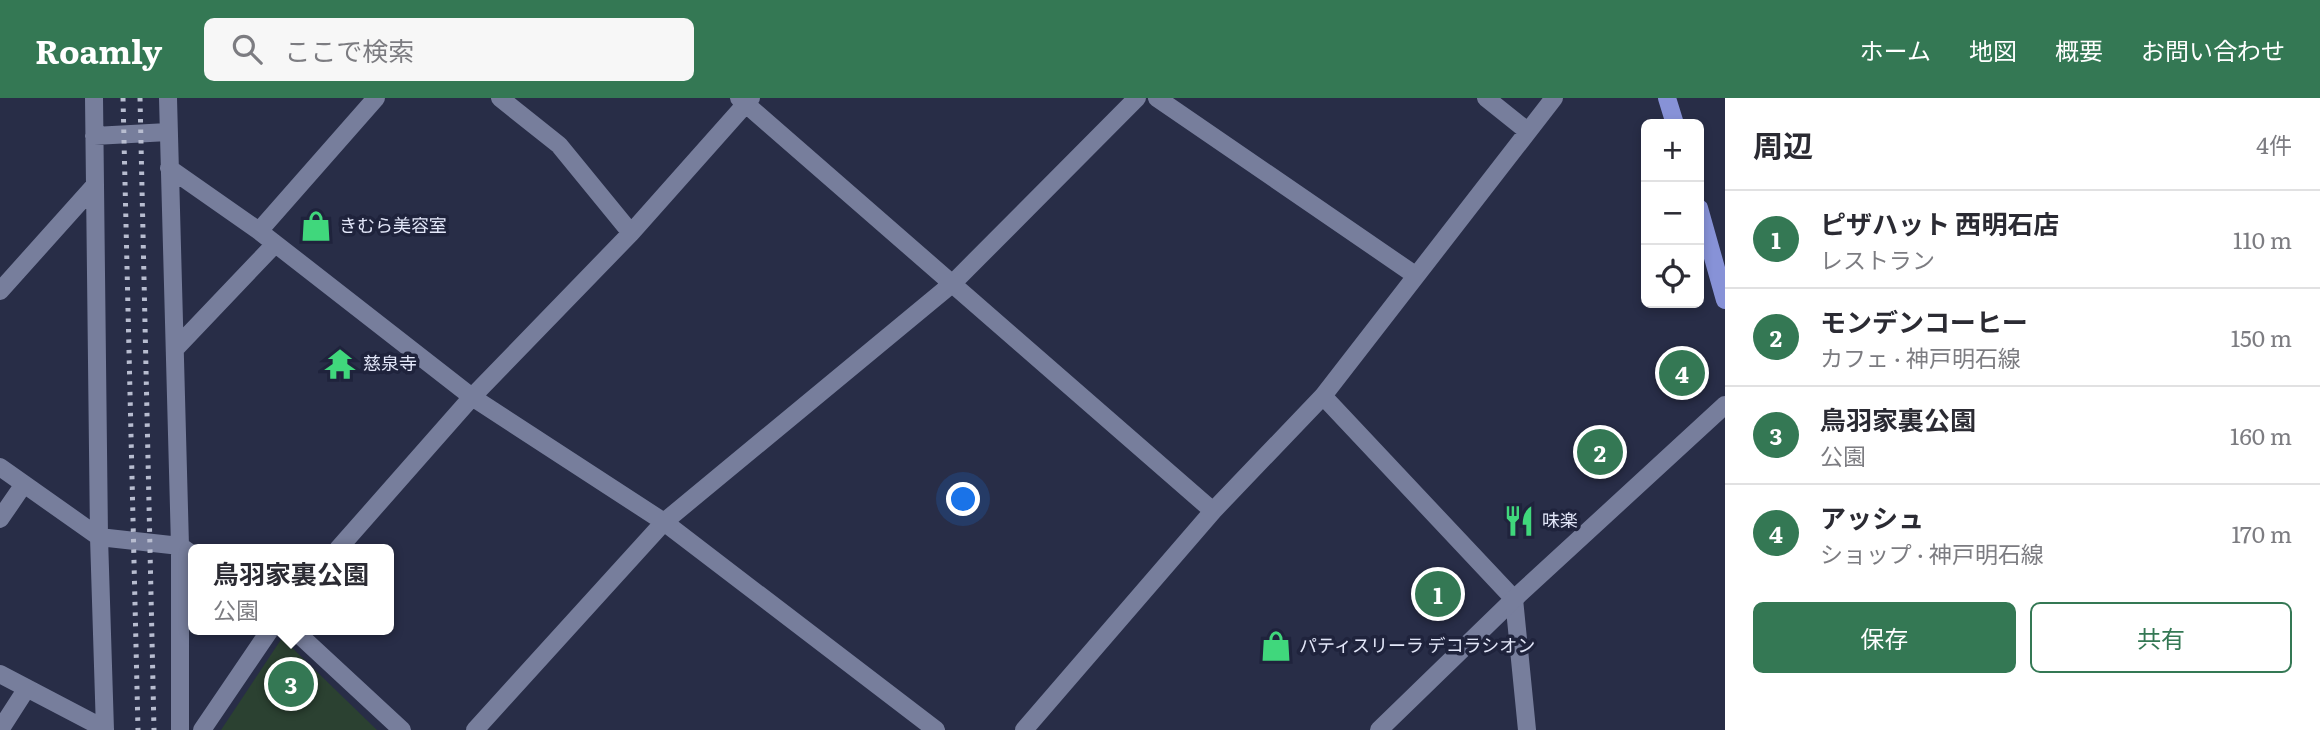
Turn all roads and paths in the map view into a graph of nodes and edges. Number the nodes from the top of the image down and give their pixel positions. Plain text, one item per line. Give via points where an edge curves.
1 (168, 98) edge
2 (376, 98) edge
3 (500, 98) edge
4 (1137, 98) edge
5 (1157, 98) edge
6 (1486, 98) edge
7 (1555, 98) edge
8 (1667, 98) edge
9 (745, 100) edge
10 (90, 101) edge
11 (1673, 119) edge
12 (1527, 130) junction
13 (168, 132) junction
14 (94, 136) junction
15 (169, 168) junction
16 (95, 185) junction
17 (1704, 226) edge
18 (258, 231) junction
19 (631, 233) junction
20 (275, 244) junction
21 (1415, 275) junction
22 (953, 282) junction
23 (0, 291) edge
24 (1725, 300) edge
25 (175, 349) junction
26 (1323, 396) junction
27 (472, 397) junction
28 (1725, 405) edge
29 (0, 467) edge
30 (24, 484) junction
31 (1213, 511) junction
32 (0, 519) edge
33 (664, 522) junction
34 (99, 537) junction
35 (342, 544) edge
36 (186, 551) edge
37 (1514, 599) junction
38 (267, 635) edge
39 (300, 635) edge
40 (0, 674) edge
41 (27, 688) junction
42 (105, 729) edge
43 (0, 730) edge
44 (180, 730) edge
45 (202, 730) edge
46 (402, 730) edge
47 (475, 730) edge
48 (936, 730) edge
49 (1024, 730) edge
50 (1379, 730) edge
51 (1527, 730) edge

1 - 13 street
2 - 18 street
3 - 19 street via 559,145
4 - 22 street
5 - 21 street
6 - 12 street
7 - 12 street
8 - 11 main road
9 - 19 street
9 - 22 street
10 - 14 street
12 - 21 street
13 - 14 street
13 - 15 street
14 - 16 street
15 - 18 street
15 - 25 street
16 - 23 street
16 - 34 street
17 - 24 main road
18 - 20 street
19 - 27 street
20 - 25 street
20 - 27 street
21 - 26 street
22 - 31 street
22 - 33 street
25 - 36 street
26 - 31 street
26 - 37 street
27 - 33 street
27 - 35 street
28 - 37 street
29 - 30 street
30 - 32 street
30 - 34 street
31 - 49 street
33 - 47 street
33 - 48 street
34 - 36 street
34 - 42 street
36 - 44 street
37 - 50 street
37 - 51 street
38 - 45 street
39 - 46 street
40 - 41 street
41 - 42 street
41 - 43 street

